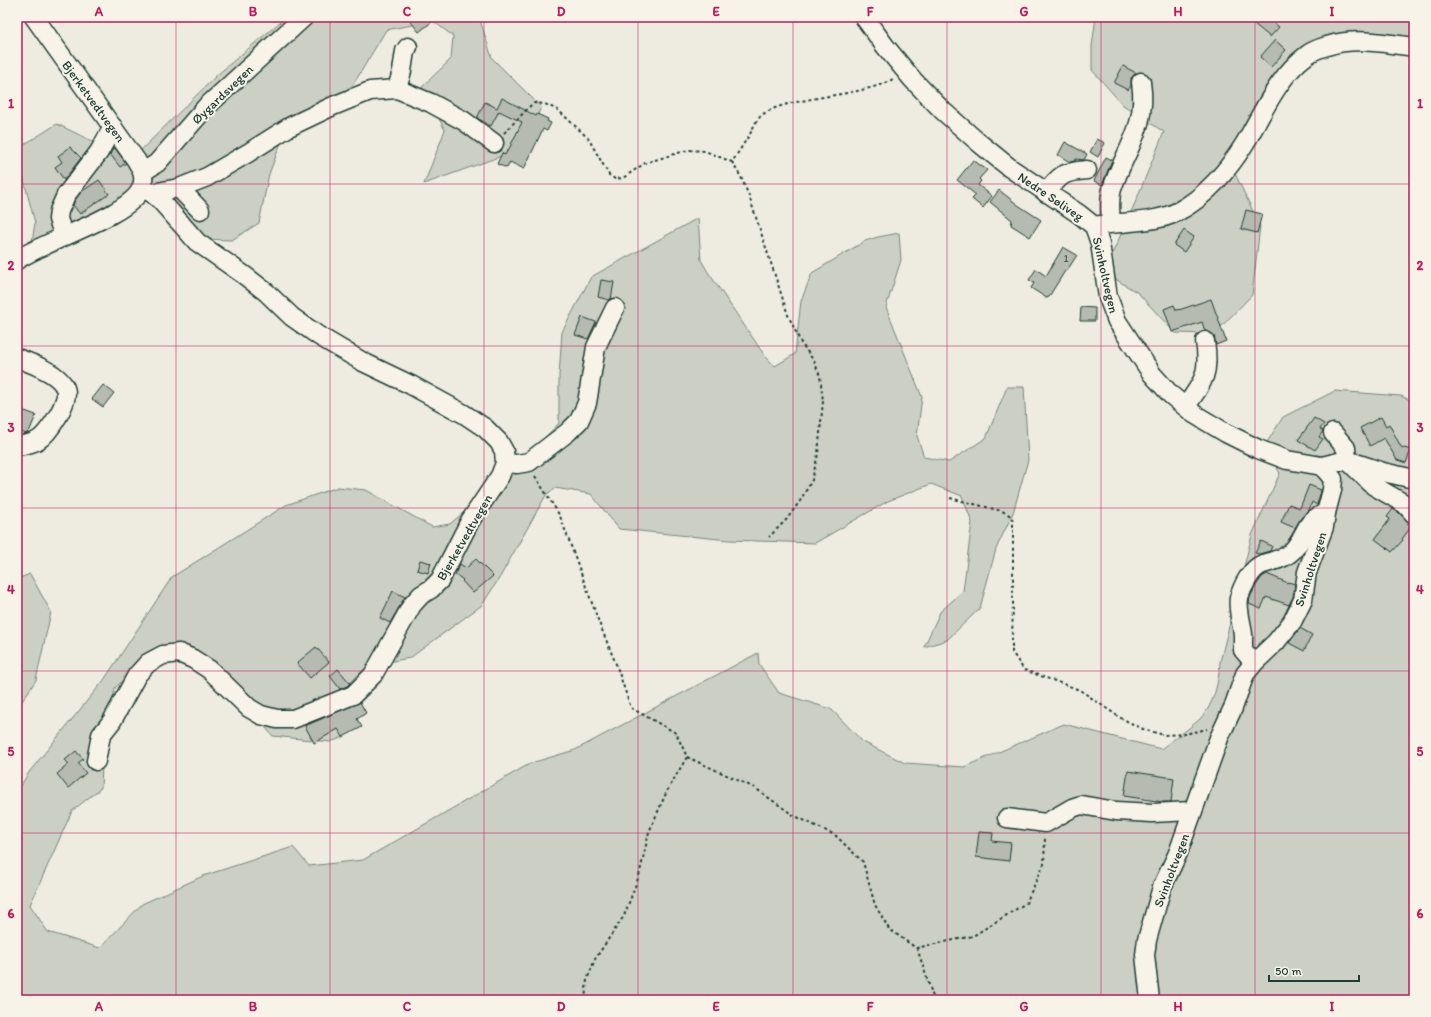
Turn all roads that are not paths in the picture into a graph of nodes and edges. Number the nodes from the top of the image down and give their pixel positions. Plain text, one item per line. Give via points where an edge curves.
1 (34, 17) edge
2 (304, 17) edge
3 (864, 17) edge
4 (408, 47) dead end
5 (1414, 47) edge
6 (1141, 82) dead end
7 (397, 89) junction
8 (113, 128) junction
9 (494, 144) road end
10 (1087, 170) dead end
11 (146, 184) junction
12 (179, 188) junction
13 (1046, 193) junction
14 (200, 210) dead end
15 (1102, 224) junction
16 (64, 236) junction
17 (17, 260) edge
18 (614, 308) dead end
19 (1205, 341) dead end
20 (17, 358) edge
21 (1186, 406) junction
22 (1333, 433) dead end
23 (17, 446) edge
24 (1347, 460) junction
25 (505, 463) junction
26 (1322, 466) junction
27 (1414, 479) edge
28 (1326, 513) junction
29 (1414, 514) edge
30 (1254, 663) junction
31 (96, 760) dead end
32 (1192, 811) junction
33 (1007, 818) dead end
34 (1150, 1000) edge

1 - 8 street, Bjerketvedtvegen
2 - 11 street, Øygardsvegen via 206,107 157,163
3 - 13 street, Nedre Søliveg via 906,71 943,111 1010,168
4 - 7 street
5 - 15 street via 1376,42 1345,43 1309,53 1296,63 1281,82 1244,145 1224,173 1195,200 1177,212 1156,219
6 - 15 street via 1143,103 1139,126 1112,190
7 - 9 street via 431,103 464,121
7 - 12 street via 370,90 333,106 289,127 207,177
8 - 11 street, Bjerketvedtvegen via 136,160
8 - 16 street via 99,152 66,195 58,219
10 - 13 street via 1065,173
11 - 12 street
11 - 16 street, Øygardsvegen via 132,201 114,213
11 - 25 street, Bjerketvedtvegen via 197,242 266,292 292,317 363,362 418,388 485,428 504,450
12 - 14 street
13 - 15 street, Nedre Søliveg via 1079,214
15 - 21 street, Svinholtvegen via 1100,243 1108,296 1117,321 1152,374 1171,395
16 - 17 street, Øygardsvegen
18 - 25 street via 596,347 587,404 579,420 537,457 528,462
19 - 21 street via 1207,370 1201,386
20 - 23 street via 46,371 61,382 66,390 61,410 43,436 36,442
21 - 26 street, Svinholtvegen via 1194,414 1258,449 1287,460
22 - 24 street via 1346,448
24 - 26 street
24 - 27 street
24 - 29 street via 1374,486 1404,504
25 - 31 street, Bjerketvedtvegen via 440,580 412,606 373,675 353,695 293,719 277,719 260,715 249,708 210,670 193,659 179,653 163,655 148,663 137,675 112,721 101,735
26 - 28 street, Svinholtvegen via 1333,479
28 - 30 street, Svinholtvegen via 1324,527 1307,572 1303,600 1292,622
28 - 30 street via 1309,523 1295,549 1283,559 1261,564 1253,570 1248,579 1239,599 1239,611 1243,650
30 - 32 street, Svinholtvegen via 1245,674
32 - 33 street via 1152,813 1116,811 1081,805 1046,824
32 - 34 street, Svinholtvegen via 1178,852 1162,887 1147,940 1145,955

